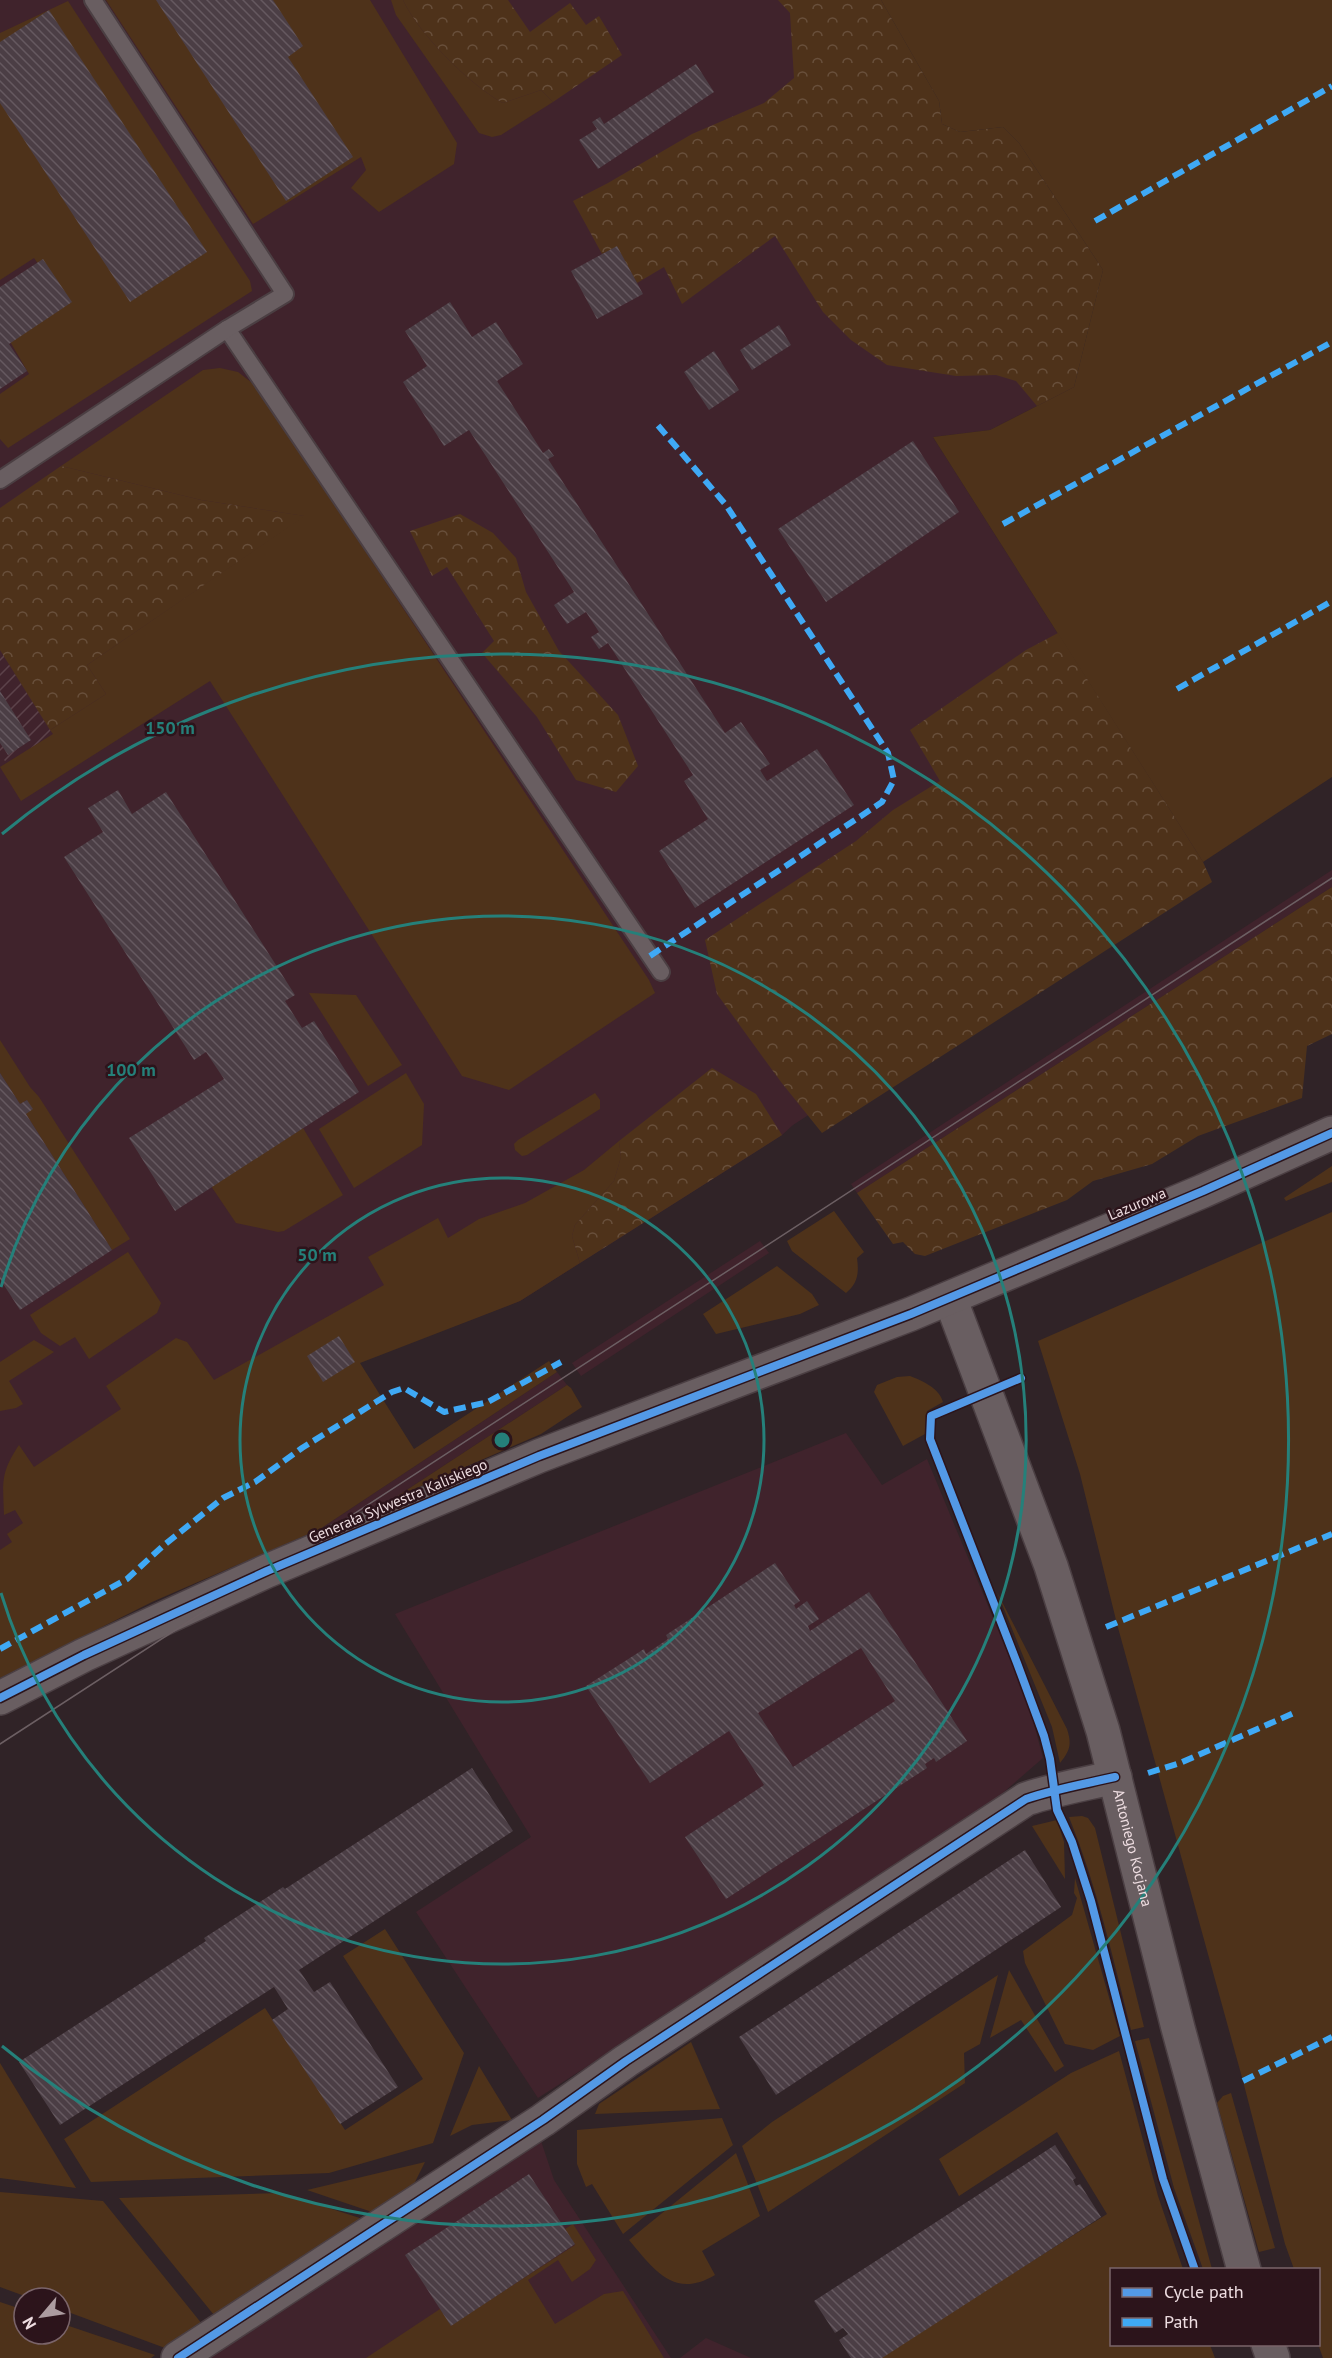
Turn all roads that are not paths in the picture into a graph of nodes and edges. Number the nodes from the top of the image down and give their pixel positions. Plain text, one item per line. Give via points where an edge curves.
1 (93, 0) edge
2 (227, 329) junction
3 (0, 480) edge
4 (661, 972) dead end
5 (1332, 1133) edge
6 (951, 1298) junction
7 (0, 1698) edge
8 (1115, 1777) junction
9 (1243, 2268) edge
10 (178, 2358) edge

1 - 2 lane via 285,294
2 - 3 lane
2 - 4 lane
5 - 6 street, Lazurowa
6 - 7 street, Generała Sylwestra Kaliskiego via 539,1456 278,1566
6 - 8 street, Antoniego Kocjana via 1051,1566
8 - 9 street, Antoniego Kocjana
8 - 10 street via 1026,1798

